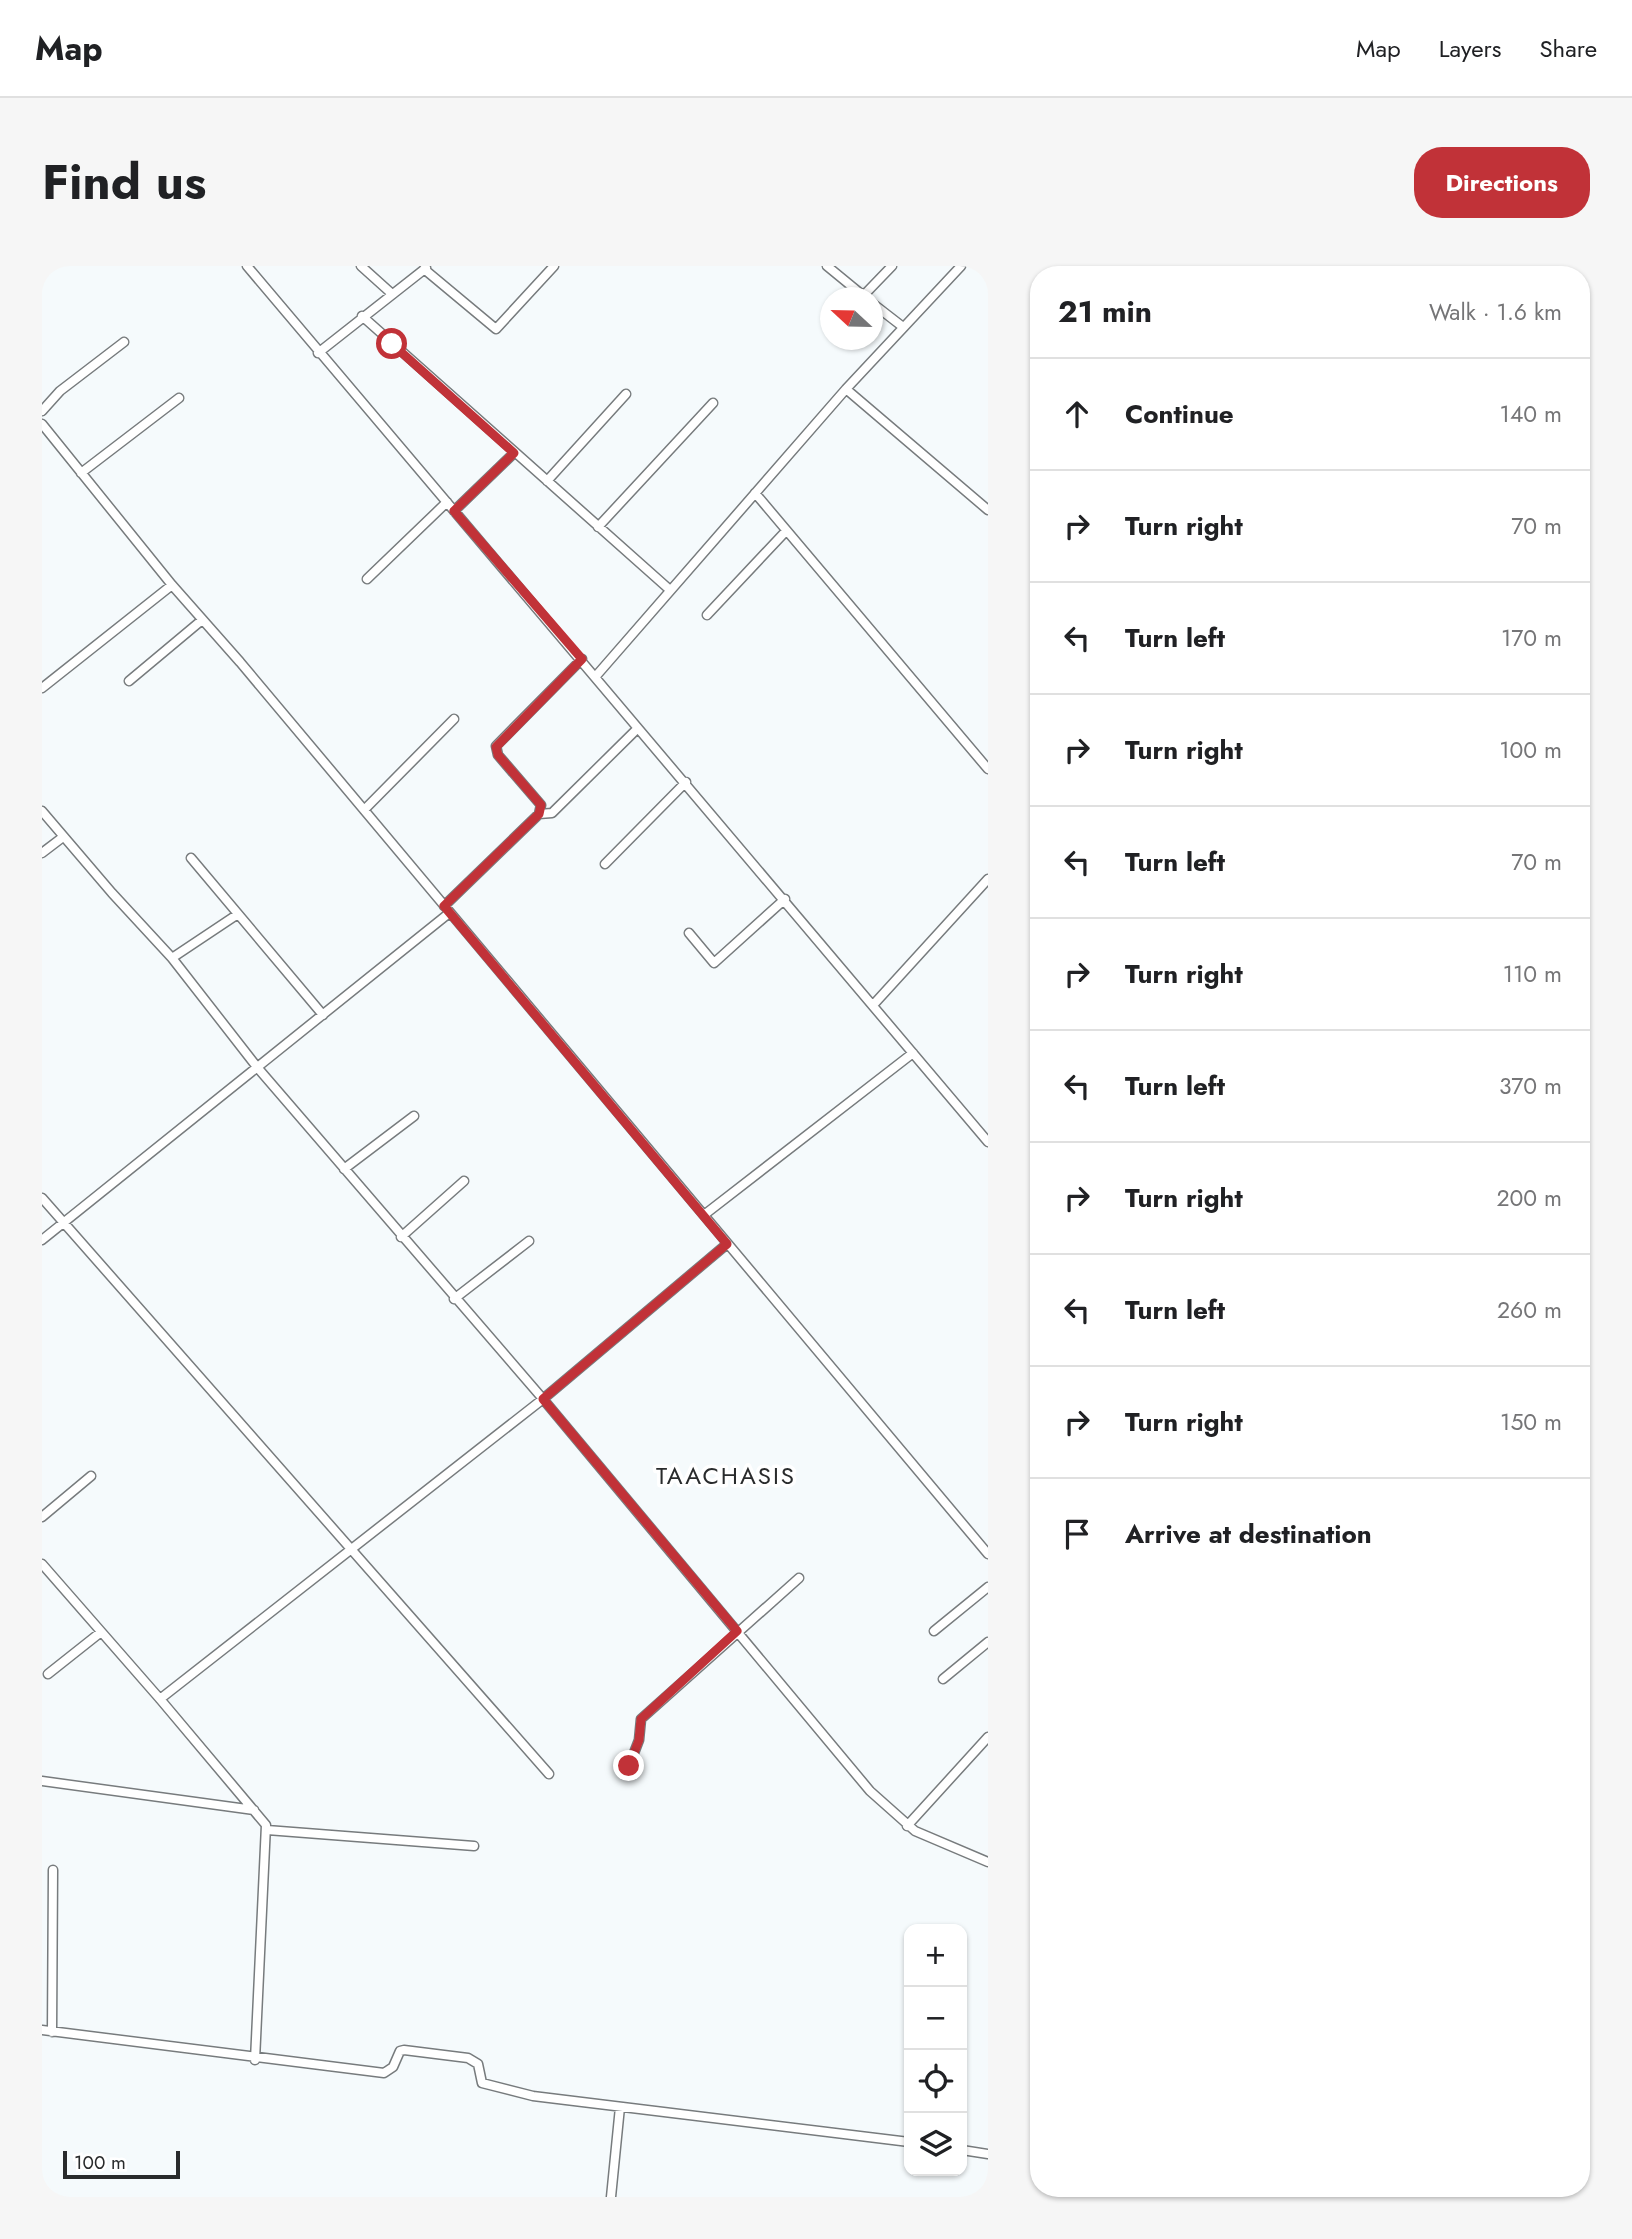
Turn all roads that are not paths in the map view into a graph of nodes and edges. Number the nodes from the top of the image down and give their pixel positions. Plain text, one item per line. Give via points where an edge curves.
1 (247, 266) edge
2 (361, 266) edge
3 (554, 266) edge
4 (827, 266) edge
5 (892, 266) edge
6 (961, 266) edge
7 (426, 268) edge
8 (854, 287) edge
9 (873, 287) edge
10 (391, 293) junction
11 (883, 311) edge
12 (362, 316) junction
13 (903, 327) junction
14 (124, 342) dead end
15 (318, 353) junction
16 (846, 389) junction
17 (626, 394) dead end
18 (179, 398) dead end
19 (713, 403) dead end
20 (42, 411) edge
21 (42, 424) edge
22 (514, 453) junction
23 (81, 473) junction
24 (547, 481) junction
25 (755, 494) junction
26 (447, 502) junction
27 (988, 510) edge
28 (454, 511) junction
29 (598, 527) junction
30 (786, 531) junction
31 (367, 579) dead end
32 (172, 585) junction
33 (670, 590) junction
34 (707, 615) dead end
35 (202, 620) junction
36 (582, 659) junction
37 (596, 676) junction
38 (129, 681) dead end
39 (42, 688) edge
40 (454, 719) dead end
41 (637, 729) junction
42 (988, 769) edge
43 (686, 782) junction
44 (364, 810) junction
45 (42, 811) edge
46 (539, 814) junction
47 (64, 837) junction
48 (42, 853) edge
49 (191, 858) dead end
50 (605, 864) dead end
51 (988, 879) edge
52 (785, 899) junction
53 (446, 910) junction
54 (238, 914) junction
55 (689, 933) dead end
56 (173, 958) junction
57 (874, 1004) junction
58 (324, 1015) junction
59 (913, 1053) junction
60 (257, 1067) junction
61 (414, 1116) dead end
62 (988, 1142) edge
63 (344, 1169) junction
64 (464, 1181) dead end
65 (42, 1198) edge
66 (704, 1215) junction
67 (63, 1224) junction
68 (401, 1237) junction
69 (42, 1240) edge
70 (529, 1241) dead end
71 (727, 1244) junction
72 (454, 1299) junction
73 (543, 1399) junction
74 (91, 1476) dead end
75 (42, 1517) edge
76 (353, 1547) junction
77 (988, 1554) edge
78 (42, 1564) edge
79 (799, 1578) dead end
80 (988, 1587) edge
81 (737, 1631) junction
82 (934, 1631) dead end
83 (102, 1632) junction
84 (988, 1642) edge
85 (48, 1674) dead end
86 (943, 1679) dead end
87 (160, 1699) junction
88 (988, 1737) edge
89 (629, 1766) dead end
90 (549, 1774) dead end
91 (42, 1781) edge
92 (254, 1810) junction
93 (908, 1826) junction
94 (267, 1830) junction
95 (474, 1846) dead end
96 (988, 1862) edge
97 (53, 1870) dead end
98 (47, 2031) edge
99 (255, 2060) junction
100 (620, 2107) junction
101 (904, 2141) edge
102 (967, 2151) edge
103 (988, 2154) edge
104 (611, 2197) edge

1 - 15 street
2 - 10 street
3 - 7 street via 496,329
4 - 8 street
5 - 9 street
6 - 13 street
7 - 10 street
10 - 12 street
11 - 13 street
12 - 15 street
12 - 22 street
13 - 16 street
14 - 20 street via 60,391
15 - 26 street
16 - 25 street
16 - 27 street
17 - 24 street
18 - 23 street
19 - 29 street
21 - 23 street
22 - 24 street
22 - 28 street
23 - 32 street
24 - 29 street
25 - 30 street
25 - 33 street
26 - 28 street
26 - 31 street
28 - 36 street
29 - 33 street
30 - 34 street
30 - 42 street
32 - 35 street
32 - 39 street
33 - 37 street
35 - 38 street
35 - 44 street
36 - 37 street
36 - 46 street via 496,747 541,805
37 - 41 street
40 - 44 street
41 - 43 street
41 - 46 street via 552,813
43 - 50 street
43 - 52 street
44 - 53 street
45 - 47 street
46 - 53 street
47 - 48 street
47 - 56 street
49 - 54 street
51 - 57 street
52 - 55 street via 714,963
52 - 57 street
53 - 58 street
53 - 66 street
54 - 56 street
54 - 58 street
56 - 60 street
57 - 59 street
58 - 60 street
59 - 62 street
59 - 66 street
60 - 63 street
60 - 67 street
61 - 63 street
63 - 68 street
64 - 68 street
65 - 67 street
66 - 71 street
67 - 69 street
67 - 76 street
68 - 72 street
70 - 72 street
71 - 73 street
71 - 77 street
72 - 73 street
73 - 76 street
73 - 81 street
74 - 75 street
76 - 87 street
76 - 90 street
78 - 83 street
79 - 81 street
80 - 82 street
81 - 89 street via 641,1719
81 - 93 street via 870,1791
83 - 85 street
83 - 87 street
84 - 86 street
87 - 92 street
88 - 93 street
91 - 92 street
92 - 94 street
93 - 96 street
94 - 95 street
94 - 99 street
97 - 98 street
98 - 99 street
99 - 100 street via 384,2073 404,2050 475,2061 479,2080 488,2085 576,2104
100 - 101 street
100 - 104 street
102 - 103 street

